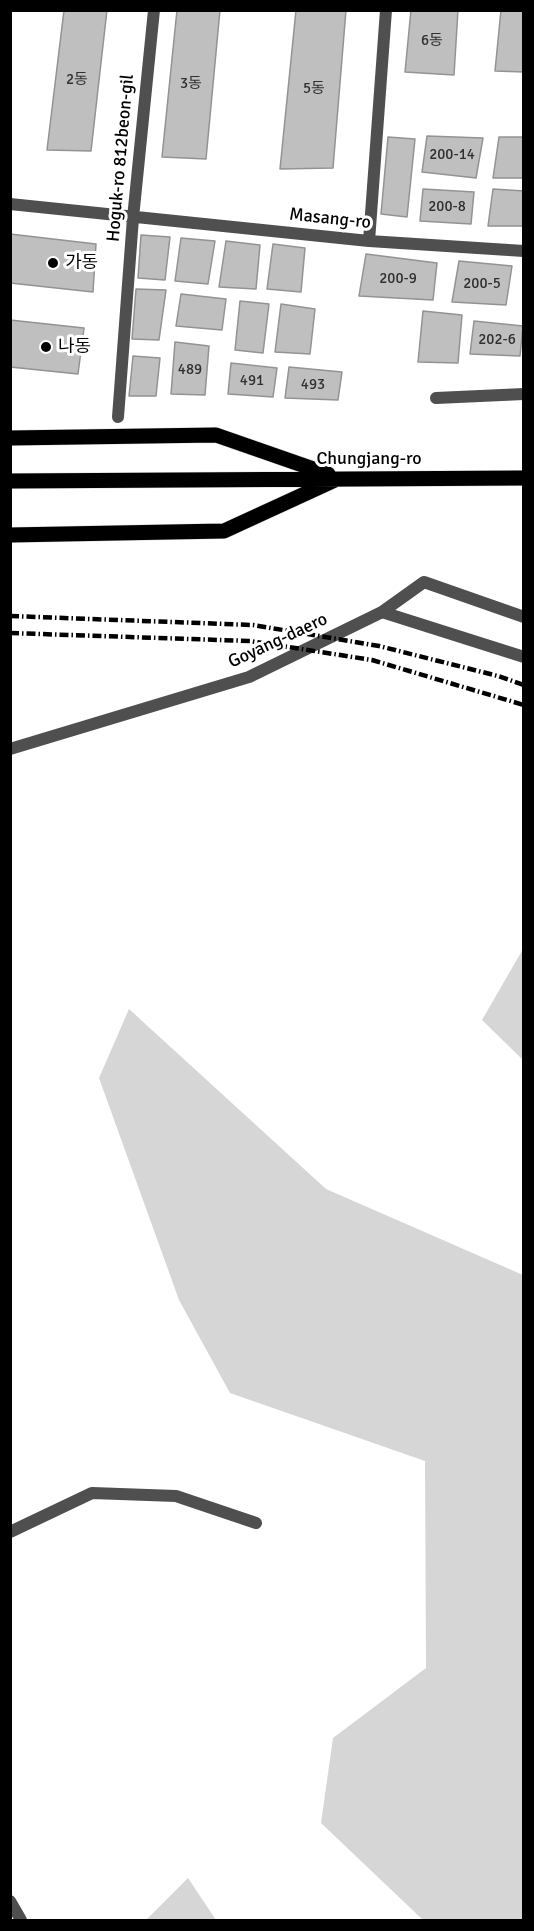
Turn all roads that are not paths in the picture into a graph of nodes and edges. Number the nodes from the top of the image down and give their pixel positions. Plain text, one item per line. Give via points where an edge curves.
1 (154, 10) edge
2 (386, 10) edge
3 (10, 204) edge
4 (133, 218) junction
5 (369, 241) junction
6 (524, 251) edge
7 (524, 394) edge
8 (436, 398) dead end
9 (118, 417) dead end
10 (10, 438) edge
11 (339, 478) junction
12 (524, 478) edge
13 (10, 481) edge
14 (10, 535) edge
15 (382, 612) junction
16 (524, 617) edge
17 (524, 657) edge
18 (10, 749) edge
19 (256, 1522) dead end
20 (10, 1532) edge
21 (10, 1901) edge
22 (21, 1920) edge

1 - 4 street, Hoguk-ro 812beon-gil
2 - 5 street
3 - 4 street, Masang-ro
4 - 5 street, Masang-ro
4 - 9 street, Hoguk-ro 812beon-gil
5 - 6 street, Masang-ro
7 - 8 street
10 - 11 main road via 216,435
11 - 12 main road, Chungjang-ro
11 - 13 main road, Chungjang-ro
11 - 14 main road via 224,531
15 - 16 street, Goyang-daero via 424,582
15 - 17 street
15 - 18 street, Goyang-daero via 249,677
19 - 20 street via 176,1496 92,1493
21 - 22 street

